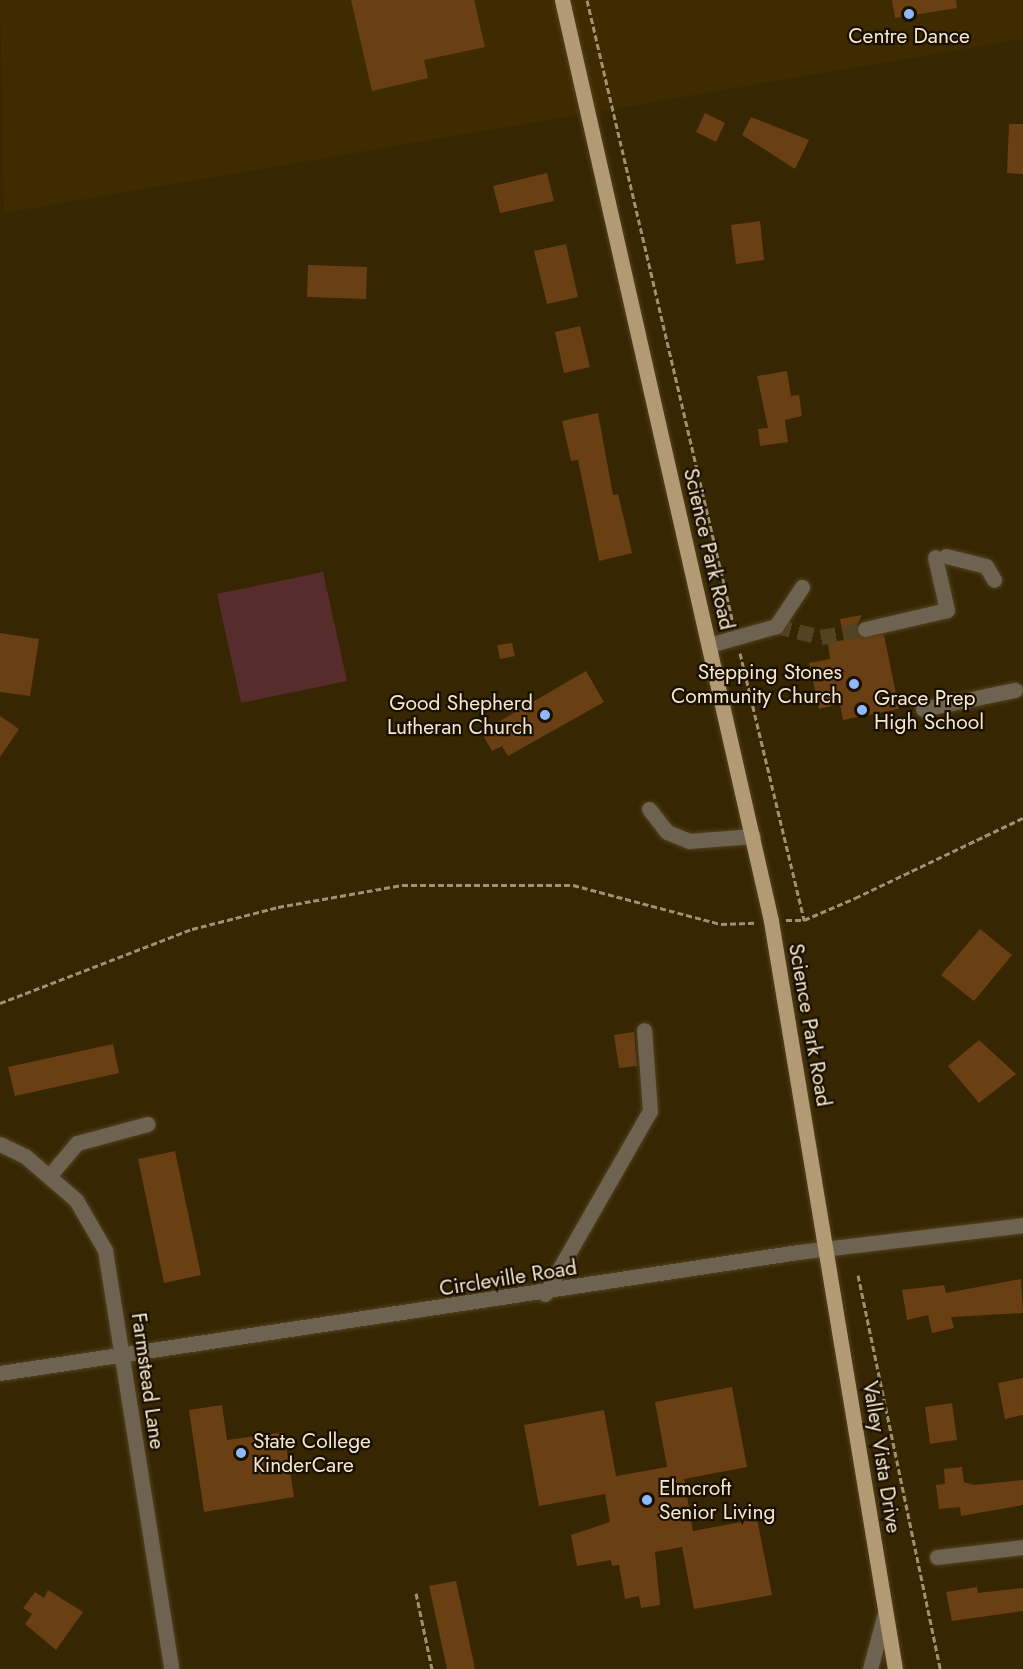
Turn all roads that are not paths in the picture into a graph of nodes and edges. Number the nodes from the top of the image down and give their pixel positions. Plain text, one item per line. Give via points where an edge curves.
1 (562, 0) edge
2 (994, 580) dead end
3 (802, 587) dead end
4 (865, 629) tunnel mouth
5 (709, 645) junction
6 (1015, 690) dead end
7 (923, 710) dead end
8 (649, 809) dead end
9 (753, 836) junction
10 (644, 1030) dead end
11 (148, 1124) dead end
12 (0, 1144) edge
13 (50, 1175) junction
14 (1023, 1225) edge
15 (829, 1251) junction
16 (545, 1294) junction
17 (122, 1356) junction
18 (0, 1373) edge
19 (1023, 1547) edge
20 (937, 1557) dead end
21 (885, 1613) junction
22 (171, 1669) edge
23 (870, 1669) edge
24 (894, 1669) edge

1 - 5 main road, Science Park Road
2 - 4 street via 986,566 940,556 947,610
3 - 5 street via 776,626
5 - 9 main road, Science Park Road
6 - 7 street
8 - 9 street via 667,832 689,841
9 - 15 main road, Science Park Road
10 - 16 street via 650,1111
11 - 13 street via 77,1143
12 - 13 street, Farmstead Lane
13 - 17 street, Farmstead Lane via 76,1200 105,1250
14 - 15 street, Circleville Road
15 - 16 street, Circleville Road
15 - 21 main road, Valley Vista Drive
16 - 17 street, Circleville Road
17 - 18 street, Circleville Road
17 - 22 street, Farmstead Lane
19 - 20 street
21 - 23 street
21 - 24 main road, Valley Vista Drive

